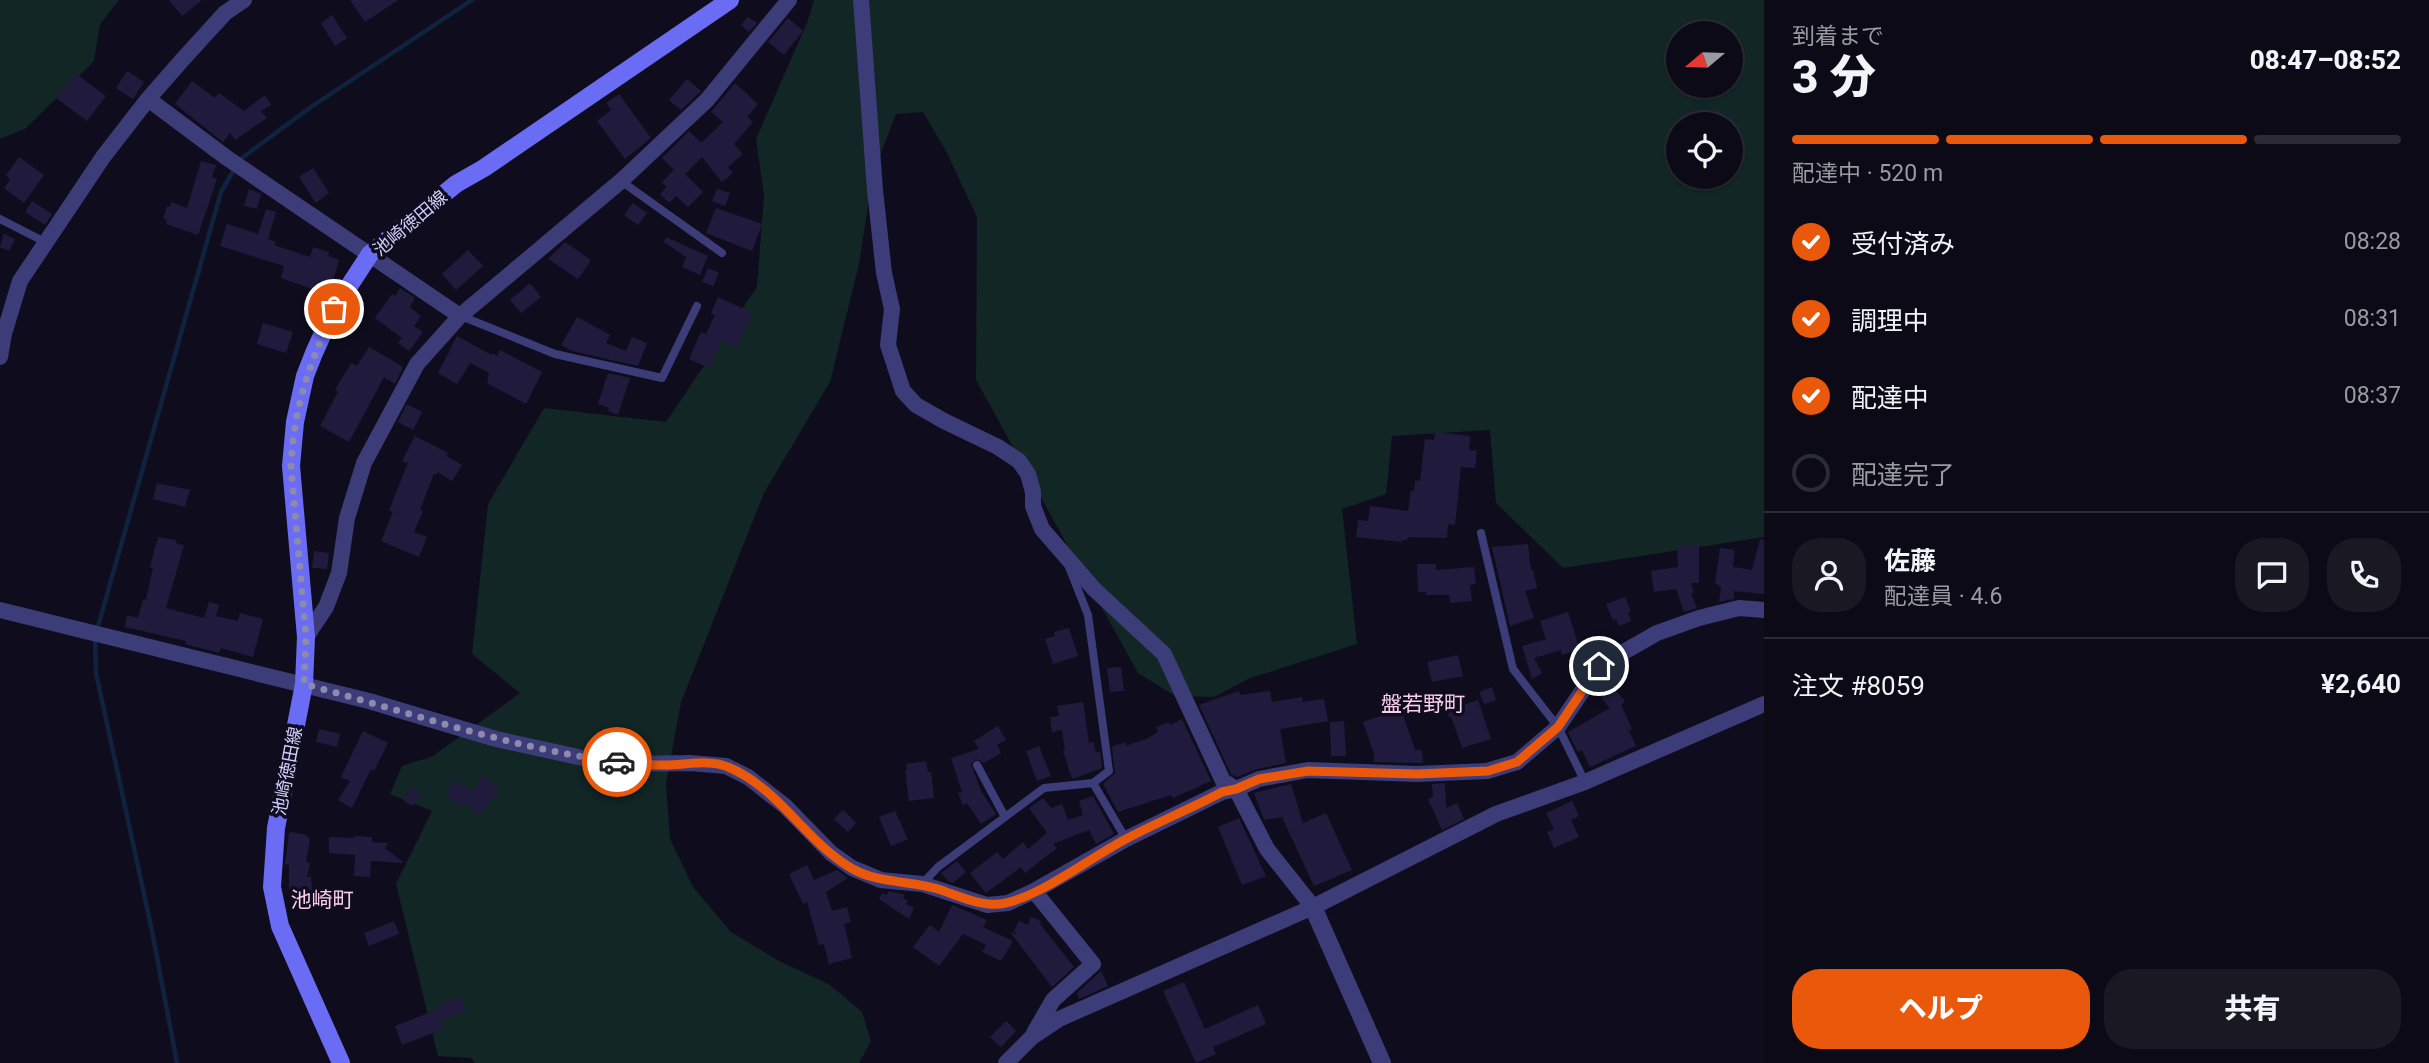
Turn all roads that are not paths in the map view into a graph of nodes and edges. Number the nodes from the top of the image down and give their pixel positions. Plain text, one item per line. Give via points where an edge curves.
1 (244, 0) edge
2 (730, 0) edge
3 (789, 0) edge
4 (861, 0) edge
5 (148, 99) junction
6 (621, 181) junction
7 (0, 219) edge
8 (45, 242) junction
9 (722, 253) dead end
10 (370, 254) junction
11 (697, 306) dead end
12 (460, 316) junction
13 (0, 357) edge
14 (1481, 533) dead end
15 (1066, 557) junction
16 (0, 610) edge
17 (1764, 610) edge
18 (306, 637) junction
19 (304, 684) junction
20 (1764, 704) edge
21 (1558, 727) junction
22 (977, 765) dead end
23 (1586, 782) junction
24 (1093, 783) junction
25 (1236, 789) junction
26 (1005, 817) junction
27 (1126, 839) junction
28 (922, 884) junction
29 (1034, 891) junction
30 (1313, 907) junction
31 (1032, 1037) junction
32 (341, 1063) edge
33 (1006, 1063) edge
34 (1382, 1063) edge

1 - 5 street via 225,13
2 - 10 main road, 池崎徳田線 via 456,184
3 - 6 street via 707,100
4 - 15 street via 875,190 892,309 888,345 903,391 916,405 1018,461 1028,474 1032,506 1042,529
5 - 8 street
5 - 10 street
6 - 9 lane
6 - 12 street
7 - 8 lane
8 - 13 street via 20,281
10 - 12 street
10 - 18 main road, 池崎徳田線 via 334,309 314,353 295,422 291,466
11 - 12 lane via 662,379 555,354
12 - 18 street via 417,364 364,463 347,518 339,573 326,607
14 - 21 lane via 1513,670
15 - 24 lane via 1088,615 1109,771
15 - 25 street via 1164,654 1223,781
16 - 19 street
17 - 21 street via 1739,608 1699,618 1624,651 1599,666
18 - 19 main road, 池崎徳田線
19 - 28 street via 496,739 583,758 630,764 726,765 785,806 852,868 881,880
19 - 32 main road, 池崎徳田線 via 276,828 272,887 280,926
20 - 23 street
21 - 23 lane
21 - 25 street via 1517,762 1488,771 1308,771 1259,779
22 - 26 lane
23 - 30 street via 1496,814
24 - 26 lane via 1044,788
24 - 27 lane
25 - 27 street
25 - 30 street via 1267,849
26 - 28 lane
27 - 29 street
28 - 29 street via 987,905 1008,903
29 - 31 street via 1093,964 1053,1000
30 - 31 street via 1071,1014
30 - 34 street
31 - 33 street

